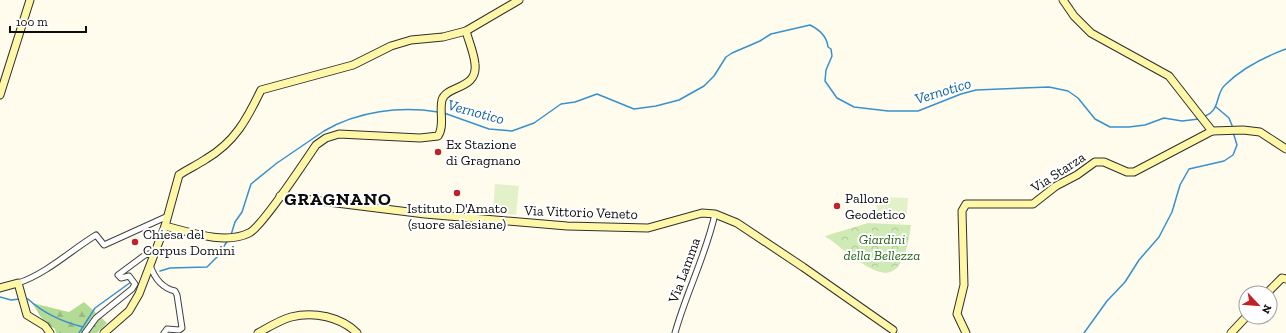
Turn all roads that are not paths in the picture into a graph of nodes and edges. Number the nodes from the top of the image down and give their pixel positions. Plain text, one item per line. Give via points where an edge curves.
1 (30, 0) edge
2 (519, 0) edge
3 (1062, 0) edge
4 (466, 31) junction
5 (0, 95) edge
6 (1212, 131) junction
7 (1286, 149) edge
8 (280, 196) junction
9 (715, 214) junction
10 (168, 216) junction
11 (165, 226) junction
12 (153, 253) junction
13 (150, 264) junction
14 (1286, 279) edge
15 (1275, 285) edge
16 (19, 287) junction
17 (0, 288) edge
18 (1238, 325) edge
19 (894, 332) edge
20 (50, 333) edge
21 (85, 333) edge
22 (104, 333) edge
23 (164, 333) edge
24 (258, 333) edge
25 (358, 333) edge
26 (675, 333) edge
27 (966, 333) edge
28 (1231, 333) edge

1 - 5 street
2 - 4 street
3 - 6 street via 1091,33 1168,76 1179,86
4 - 8 street via 475,65 474,73 467,84 445,94 442,99 438,136 420,138 339,134 326,138 316,145
4 - 10 street via 443,37 413,39 391,46 353,65 261,90 251,113 236,134 207,159 179,175
6 - 7 street via 1260,132
6 - 27 street, Via Starza via 1134,172 1127,172 1104,162 1095,162 1056,186 1033,204 966,204 962,211 964,285 957,314
8 - 9 street, Via Vittorio Veneto via 425,214 581,227 648,228 702,213
8 - 11 street via 252,232 238,236 204,236
9 - 19 street, Via Vittorio Veneto via 736,223 803,267
9 - 26 street, Via Lamma via 700,265
10 - 11 street
10 - 16 street via 104,245 96,235
11 - 12 street
12 - 13 street
12 - 21 street via 145,255 118,275 121,278 128,276 135,284 96,318
13 - 22 street via 139,294 129,311
13 - 23 street via 161,284 168,290 175,291 177,295 182,328 166,329
14 - 15 street via 1282,278
16 - 17 street
16 - 20 street via 27,315 45,326
18 - 28 street
24 - 25 street via 292,317 315,315 348,324

